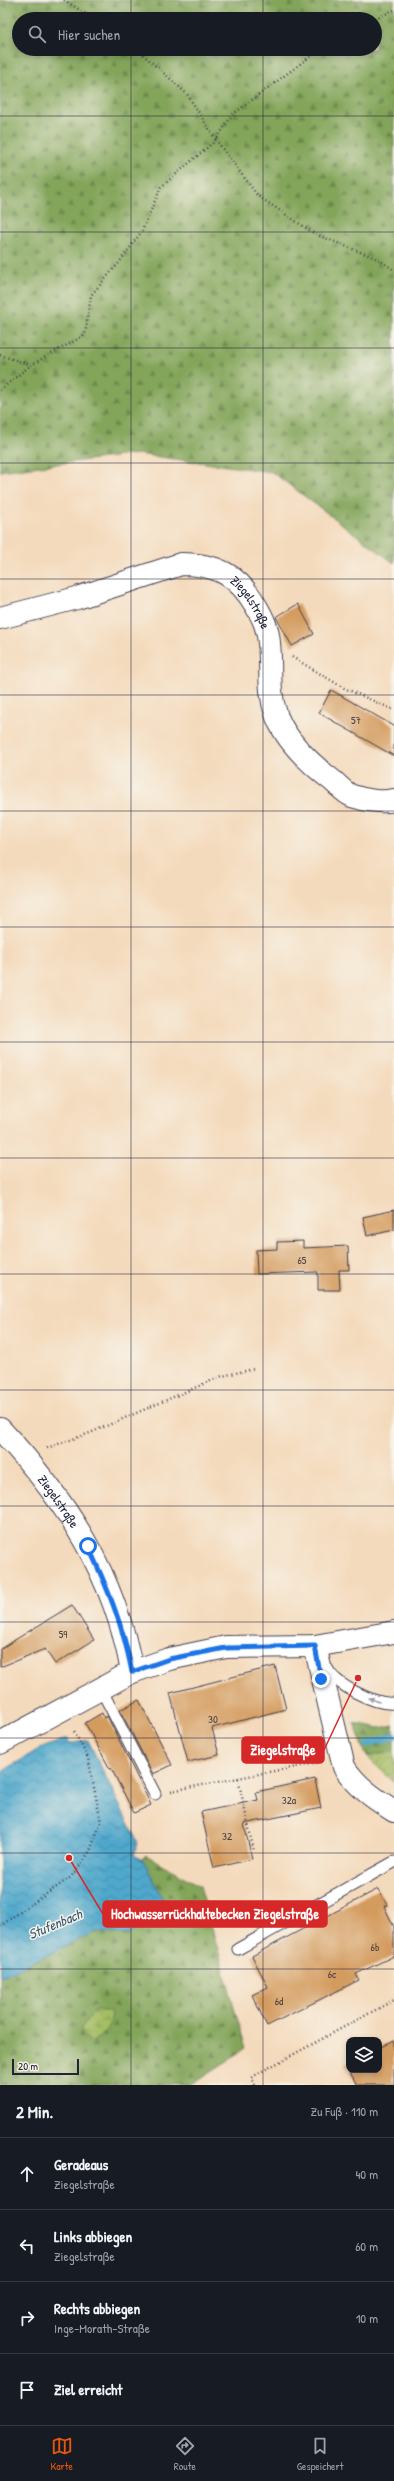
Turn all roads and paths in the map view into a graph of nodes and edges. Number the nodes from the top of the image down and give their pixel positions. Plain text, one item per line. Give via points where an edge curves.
1 (64, 0) edge
2 (394, 10) edge
3 (83, 12) edge
4 (382, 16) edge
5 (145, 56) edge
6 (311, 56) edge
7 (216, 140) junction
8 (394, 270) edge
9 (0, 355) edge
10 (31, 365) junction
11 (0, 390) edge
12 (0, 618) edge
13 (270, 643) junction
14 (394, 710) edge
15 (394, 800) edge
16 (254, 1369) dead end
17 (0, 1429) edge
18 (40, 1449) dead end
19 (394, 1632) edge
20 (315, 1646) junction
21 (132, 1672) junction
22 (101, 1689) junction
23 (394, 1703) edge
24 (79, 1742) dead end
25 (0, 1743) edge
26 (341, 1758) junction
27 (238, 1778) junction
28 (155, 1794) joint
29 (394, 1811) edge
30 (254, 1852) dead end
31 (394, 1862) edge
32 (0, 1926) edge
33 (238, 1949) dead end
34 (394, 2000) edge
35 (255, 2085) edge

1 - 3 path
2 - 4 path
5 - 7 path via 187,94
6 - 7 path via 232,115
7 - 8 path via 258,196 315,234 378,259
7 - 10 path via 161,187 142,231 91,295 85,335
9 - 10 path
10 - 11 path
12 - 13 street, Ziegelstraße via 77,598 182,564 197,564 216,569 236,579 266,624
13 - 14 path via 344,688
13 - 15 street, Ziegelstraße via 270,695 278,720 297,748 324,775 351,796 385,802
16 - 18 path via 222,1376 54,1448
17 - 21 street, Ziegelstraße via 58,1497 88,1546 125,1636
19 - 20 street
20 - 21 street via 226,1648 169,1659
23 -> 20 lane via 378,1702 331,1677
20 - 26 street
21 - 22 street
22 - 25 street
22 - 28 lane
24 - 32 path via 88,1758 101,1822 90,1851 71,1877
26 - 27 path
26 - 29 street via 352,1779
27 - 28 path
27 - 30 path
31 - 33 lane
34 - 35 path via 256,2074 252,2078

